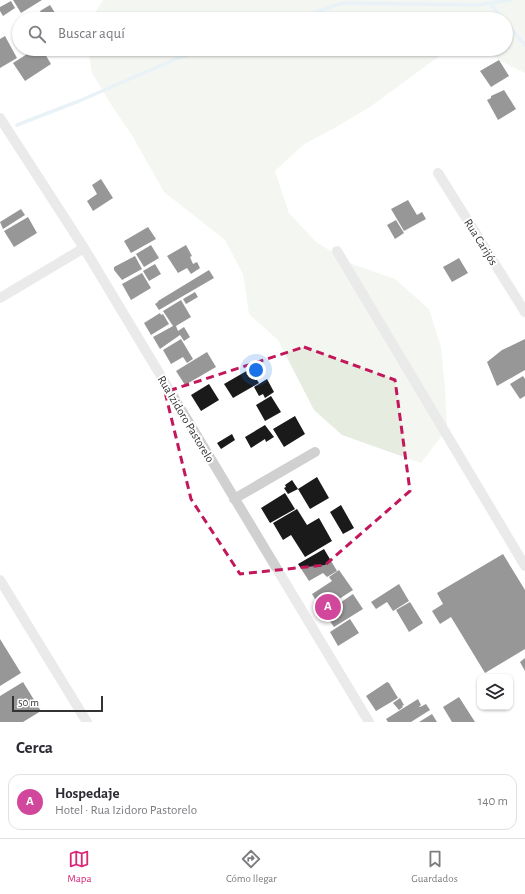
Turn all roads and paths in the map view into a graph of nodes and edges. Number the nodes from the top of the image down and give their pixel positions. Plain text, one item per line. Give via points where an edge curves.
1 (0, 118) edge
2 (438, 173) dead end
3 (84, 248) junction
4 (337, 251) dead end
5 (0, 298) edge
6 (525, 312) edge
7 (315, 452) dead end
8 (234, 499) junction
9 (525, 566) edge
10 (0, 580) edge
11 (86, 722) edge
12 (368, 722) edge

1 - 3 street, Rua Izidoro Pastorelo
2 - 6 street, Rua Carijós
3 - 5 street
3 - 8 street, Rua Izidoro Pastorelo
4 - 9 street
7 - 8 street
8 - 12 street, Rua Izidoro Pastorelo
10 - 11 street

